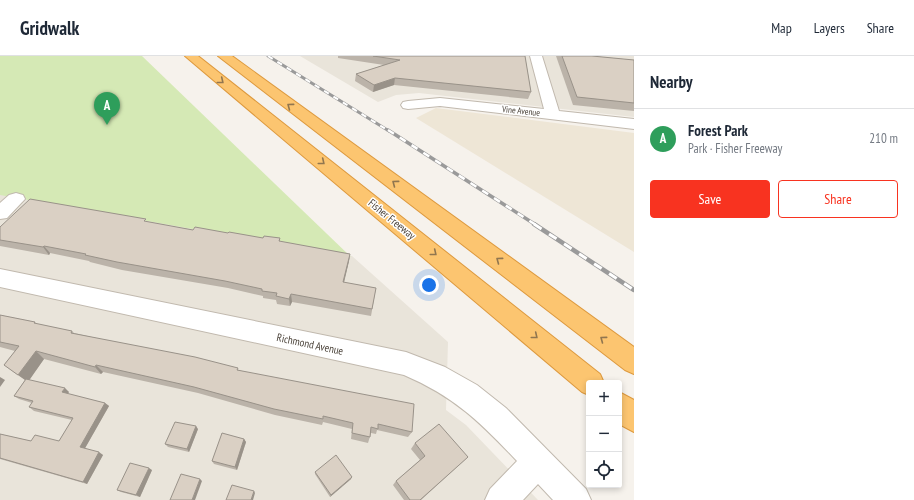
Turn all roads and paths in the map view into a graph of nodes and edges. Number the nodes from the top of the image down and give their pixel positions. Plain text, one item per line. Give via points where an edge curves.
1 (191, 56) edge
2 (224, 56) edge
3 (536, 56) edge
4 (408, 105) dead end
5 (553, 115) junction
6 (634, 124) edge
7 (16, 199) dead end
8 (0, 213) edge
9 (0, 278) edge
10 (634, 362) edge
11 (587, 380) edge
12 (622, 408) edge
13 (634, 418) edge
14 (538, 463) junction
15 (501, 500) edge
16 (575, 500) edge

1 -> 11 highway, Fisher Freeway
10 -> 2 highway
3 - 5 street
4 - 5 street, Vine Avenue via 440,102
5 - 6 street, Vine Avenue
7 - 8 street
9 - 14 street, Richmond Avenue via 406,364 436,376 467,394 496,418
12 - 13 highway
14 - 15 street
14 - 16 street, Richmond Avenue

